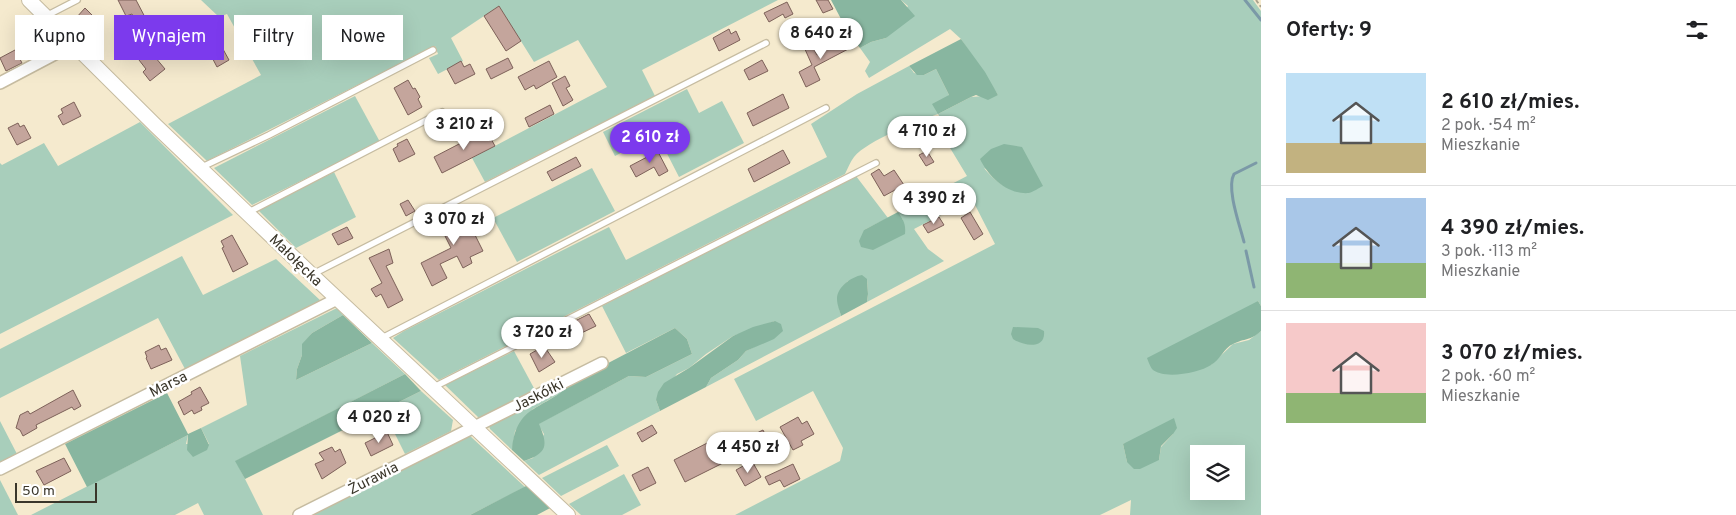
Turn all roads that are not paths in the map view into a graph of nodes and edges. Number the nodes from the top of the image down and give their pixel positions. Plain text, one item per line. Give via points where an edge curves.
1 (29, 0) edge
2 (77, 0) edge
3 (45, 15) edge
4 (48, 15) edge
5 (766, 43) dead end
6 (433, 50) dead end
7 (44, 60) edge
8 (90, 60) edge
9 (0, 83) edge
10 (826, 108) dead end
11 (442, 112) dead end
12 (876, 163) dead end
13 (200, 168) junction
14 (247, 213) junction
15 (312, 275) junction
16 (337, 299) junction
17 (380, 339) junction
18 (602, 363) dead end
19 (432, 388) junction
20 (474, 428) junction
21 (0, 469) edge
22 (299, 515) edge
23 (568, 515) edge

1 - 3 street, Małołęcka
2 - 4 lane
5 - 15 lane
6 - 13 lane
7 - 9 street
8 - 13 street, Małołęcka
10 - 17 lane
11 - 14 lane
12 - 19 lane
13 - 14 street, Małołęcka
14 - 15 street, Małołęcka
15 - 16 street, Małołęcka
16 - 17 street, Małołęcka
16 - 21 street, Marsa
17 - 19 street, Małołęcka
18 - 20 street, Jaskółki
19 - 20 street, Małołęcka
20 - 22 street, Żurawia
20 - 23 street, Małołęcka

